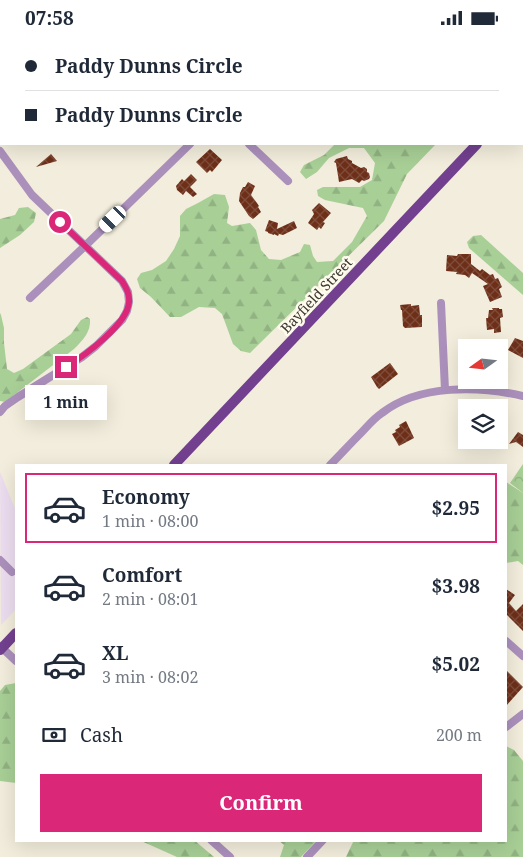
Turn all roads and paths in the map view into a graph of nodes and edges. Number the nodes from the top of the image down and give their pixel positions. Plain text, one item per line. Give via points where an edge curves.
1 (189, 145) edge
2 (250, 145) edge
3 (477, 145) edge
4 (0, 151) edge
5 (288, 181) dead end
6 (85, 246) junction
7 (30, 298) dead end
8 (441, 303) dead end
9 (445, 390) junction
10 (523, 395) edge
11 (0, 412) edge
12 (175, 464) edge
13 (331, 464) edge
14 (0, 560) edge
15 (12, 572) dead end
16 (15, 634) edge
17 (507, 642) edge
18 (1, 648) edge
19 (523, 656) edge
20 (15, 660) edge
21 (523, 714) edge
22 (507, 726) edge
23 (214, 842) edge
24 (321, 842) edge
25 (230, 857) edge
26 (307, 857) edge

1 - 6 street
2 - 5 street
3 - 12 main road, Bayfield Street
4 - 6 street via 32,195
6 - 7 street
6 - 11 street via 127,288 129,302 125,316 82,357
8 - 9 street
9 - 10 street via 486,389
9 - 13 street via 395,403 375,417
14 - 15 street
16 - 18 main road
17 - 19 street
18 - 20 street
21 - 22 street
23 - 25 street
24 - 26 street

